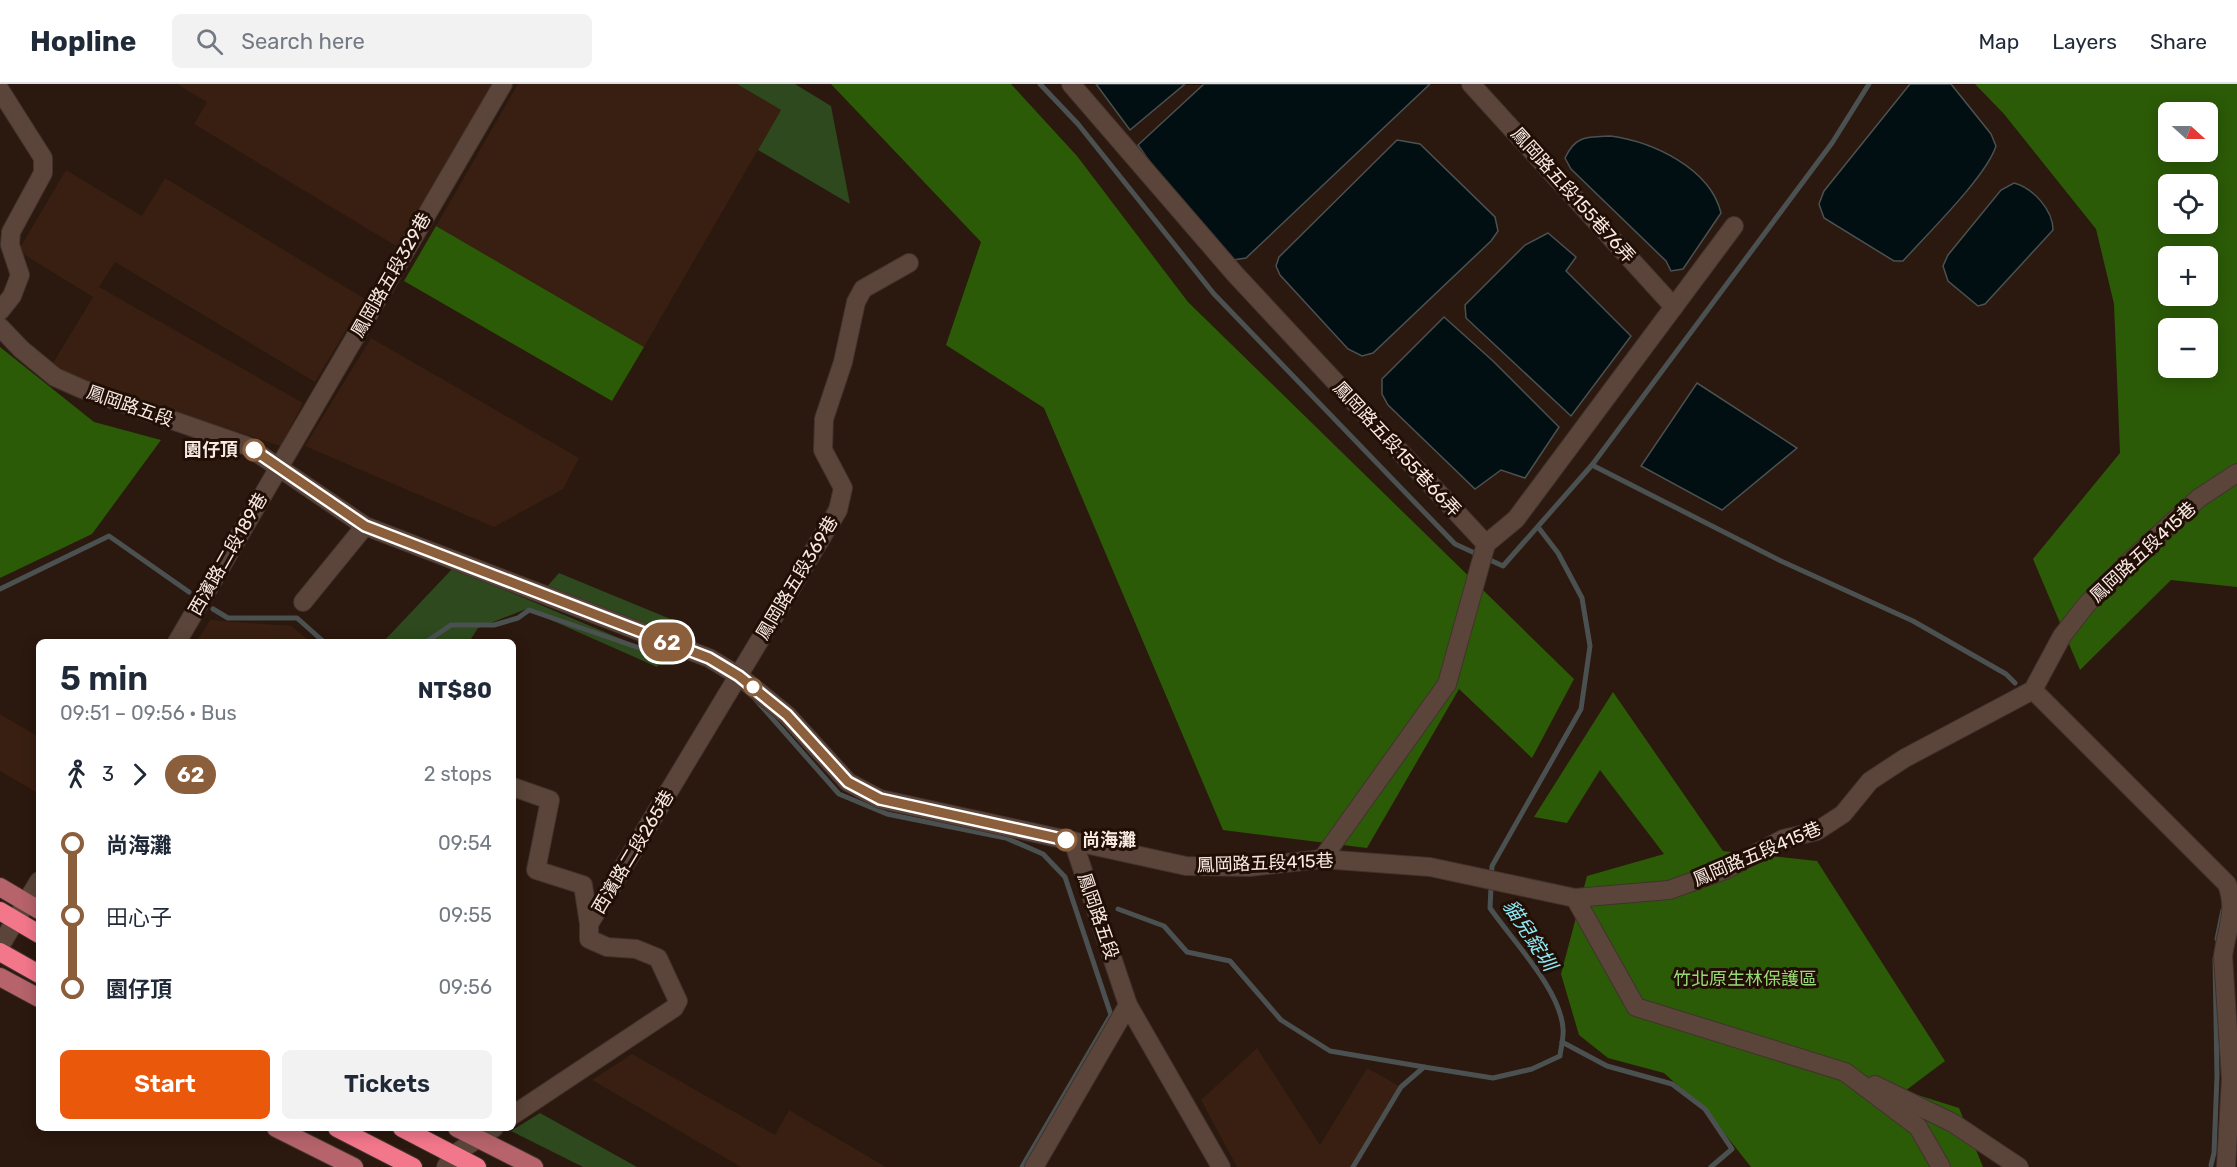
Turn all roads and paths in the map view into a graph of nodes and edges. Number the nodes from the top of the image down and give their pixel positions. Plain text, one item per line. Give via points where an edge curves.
1 (503, 84) edge
2 (1071, 84) edge
3 (1471, 84) edge
4 (0, 90) edge
5 (1734, 226) dead end
6 (909, 264) dead end
7 (1674, 307) junction
8 (0, 311) edge
9 (0, 327) edge
10 (279, 465) junction
11 (2237, 473) edge
12 (365, 526) junction
13 (1486, 544) junction
14 (303, 603) dead end
15 (179, 639) edge
16 (739, 676) junction
17 (2033, 690) junction
18 (516, 788) edge
19 (1073, 842) junction
20 (1322, 859) junction
21 (0, 887) edge
22 (1575, 898) junction
23 (33, 907) edge
24 (0, 911) edge
25 (16, 921) junction
26 (589, 924) junction
27 (36, 932) edge
28 (0, 946) edge
29 (0, 952) edge
30 (36, 972) edge
31 (0, 977) edge
32 (36, 996) edge
33 (1128, 1005) junction
34 (1845, 1072) junction
35 (516, 1113) edge
36 (282, 1131) edge
37 (343, 1131) edge
38 (406, 1131) edge
39 (463, 1131) edge
40 (490, 1131) edge
41 (478, 1139) junction
42 (450, 1161) edge
43 (354, 1167) edge
44 (413, 1167) edge
45 (477, 1167) edge
46 (534, 1167) edge
47 (1034, 1167) edge
48 (1221, 1167) edge
49 (1941, 1167) edge
50 (2019, 1167) edge
51 (2226, 1167) edge

1 - 10 street, 鳳岡路五段329巷
2 - 13 street, 鳳岡路五段155巷66弄 via 1235,274
3 - 7 street, 鳳岡路五段155巷76弄
4 - 8 street via 43,158 43,173 10,232 10,245 20,274 12,296
5 - 7 street
6 - 16 street, 鳳岡路五段369巷 via 863,289 856,302 843,362 824,419 823,450 843,488 838,510
7 - 13 street via 1516,519
9 - 10 street, 鳳岡路五段 via 55,377 247,446
10 - 12 street, 鳳岡路五段
10 - 15 street, 西濱路二段189巷
11 - 17 street, 鳳岡路五段415巷 via 2199,498 2086,605 2062,636
12 - 14 street
12 - 16 street, 鳳岡路五段 via 709,658
13 - 20 street via 1447,684
16 - 19 street, 鳳岡路五段 via 787,715 848,782 880,799
16 - 26 street, 西濱路二段265巷
17 - 22 street, 鳳岡路五段415巷 via 1905,758 1870,781 1843,814 1817,831 1782,839 1725,870 1669,890
17 - 51 street via 2227,884 2235,899 2223,956 2231,1079
18 - 26 street via 550,800 536,870 583,885
19 - 20 street, 鳳岡路五段415巷 via 1186,866 1249,867
19 - 33 street, 鳳岡路五段
20 - 22 street, 鳳岡路五段415巷 via 1430,867
21 - 23 main road
22 - 34 street via 1636,1007
23 - 25 street
24 - 25 highway
25 - 27 highway
25 - 28 street
26 - 35 street, 西濱路二段265巷 via 589,939 658,958 678,1000 674,1008
29 - 30 highway
31 - 32 main road
33 - 47 street
33 - 48 street, 鳳岡路五段
34 - 49 street via 1918,1127
34 - 50 street via 1931,1110
36 - 43 main road
37 - 44 highway
38 - 42 highway
39 - 41 main road
40 - 41 street
41 - 42 street
41 - 46 main road
42 - 45 highway

